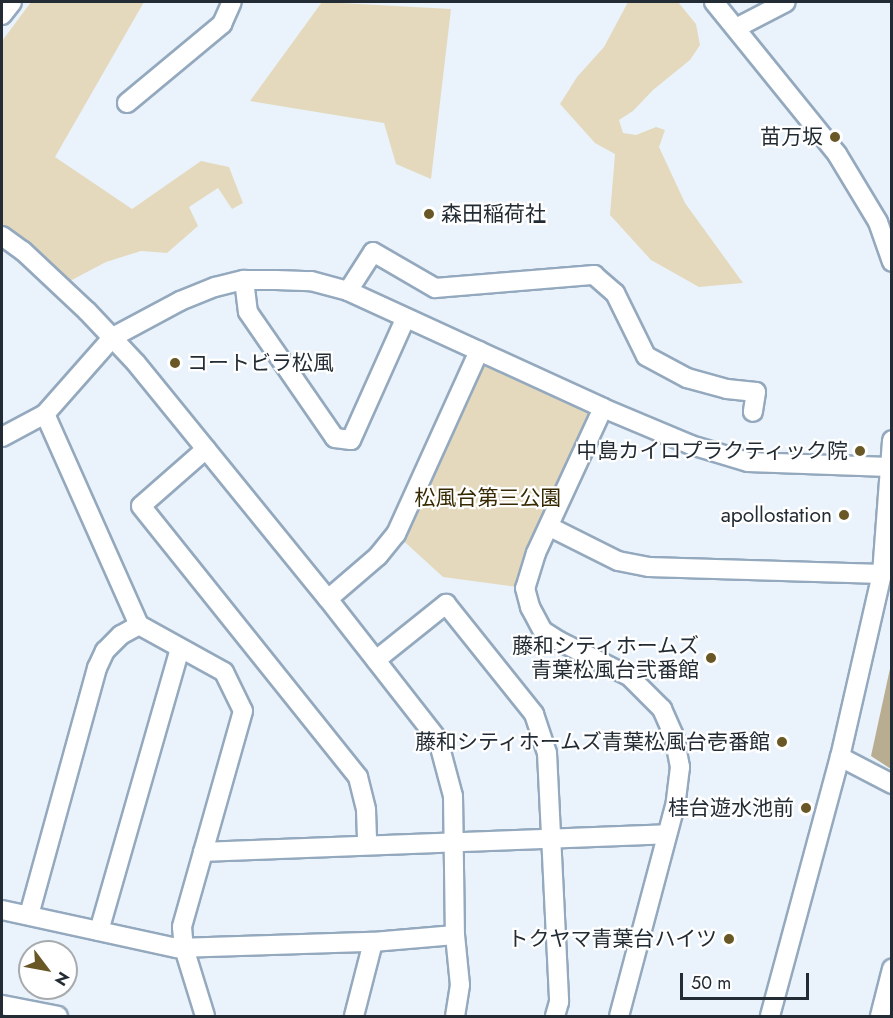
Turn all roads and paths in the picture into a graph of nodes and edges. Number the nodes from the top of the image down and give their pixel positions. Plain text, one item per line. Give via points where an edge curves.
1 (12, 2) edge
2 (232, 2) edge
3 (714, 2) edge
4 (786, 2) edge
5 (2, 15) edge
6 (736, 28) junction
7 (127, 104) dead end
8 (2, 236) edge
9 (891, 262) edge
10 (244, 280) junction
11 (348, 291) junction
12 (405, 319) junction
13 (113, 337) junction
14 (479, 351) junction
15 (603, 408) junction
16 (753, 412) dead end
17 (45, 414) junction
18 (2, 437) edge
19 (891, 440) edge
20 (206, 449) junction
21 (890, 467) junction
22 (550, 527) junction
23 (882, 574) junction
24 (328, 599) junction
25 (139, 625) junction
26 (180, 649) junction
27 (376, 660) junction
28 (840, 757) junction
29 (891, 784) edge
30 (665, 834) junction
31 (551, 837) junction
32 (452, 842) junction
33 (367, 844) junction
34 (203, 852) junction
35 (2, 910) edge
36 (29, 915) junction
37 (99, 932) junction
38 (455, 935) junction
39 (373, 942) junction
40 (184, 948) junction
41 (891, 969) edge
42 (2, 1005) edge
43 (58, 1017) edge
44 (206, 1017) edge
45 (354, 1017) edge
46 (455, 1017) edge
47 (555, 1017) edge
48 (619, 1017) edge
49 (770, 1017) edge
50 (879, 1017) edge

1 - 5 street
2 - 7 street via 222,24
3 - 6 street
4 - 6 street
6 - 9 street via 860,188 878,222
8 - 13 street via 23,251
10 - 11 street via 311,281
10 - 12 street via 248,312 335,438 351,440
10 - 13 street via 180,301
11 - 12 street
11 - 16 street via 373,252 435,288 594,275 615,293 646,356 687,378 756,392
12 - 14 street
13 - 17 street
13 - 20 street
14 - 15 street
14 - 24 street via 396,534 378,556
15 - 21 street via 691,445 748,462
15 - 22 street
17 - 18 street
17 - 25 street
19 - 21 street
20 - 24 street
20 - 33 street via 141,506 358,777 366,810
21 - 23 street
22 - 23 street via 618,561 649,567
22 - 30 street via 536,553 525,588 530,607 543,631 629,676 662,709 674,736 680,767 676,802
23 - 28 street
24 - 27 street
25 - 26 street
25 - 36 street via 105,651 97,668
26 - 34 street via 224,672 243,711
26 - 37 street
27 - 31 street via 446,604 534,714 547,753
27 - 32 street via 438,740 453,796
28 - 29 street
28 - 49 street
30 - 31 street
30 - 48 street
31 - 32 street
31 - 47 street via 559,1002
32 - 33 street
32 - 38 street
33 - 34 street
34 - 40 street via 182,927
35 - 36 street
36 - 37 street
37 - 40 street
38 - 39 street
38 - 46 street via 460,985
39 - 40 street
39 - 45 street
40 - 44 street
41 - 50 street
42 - 43 street

